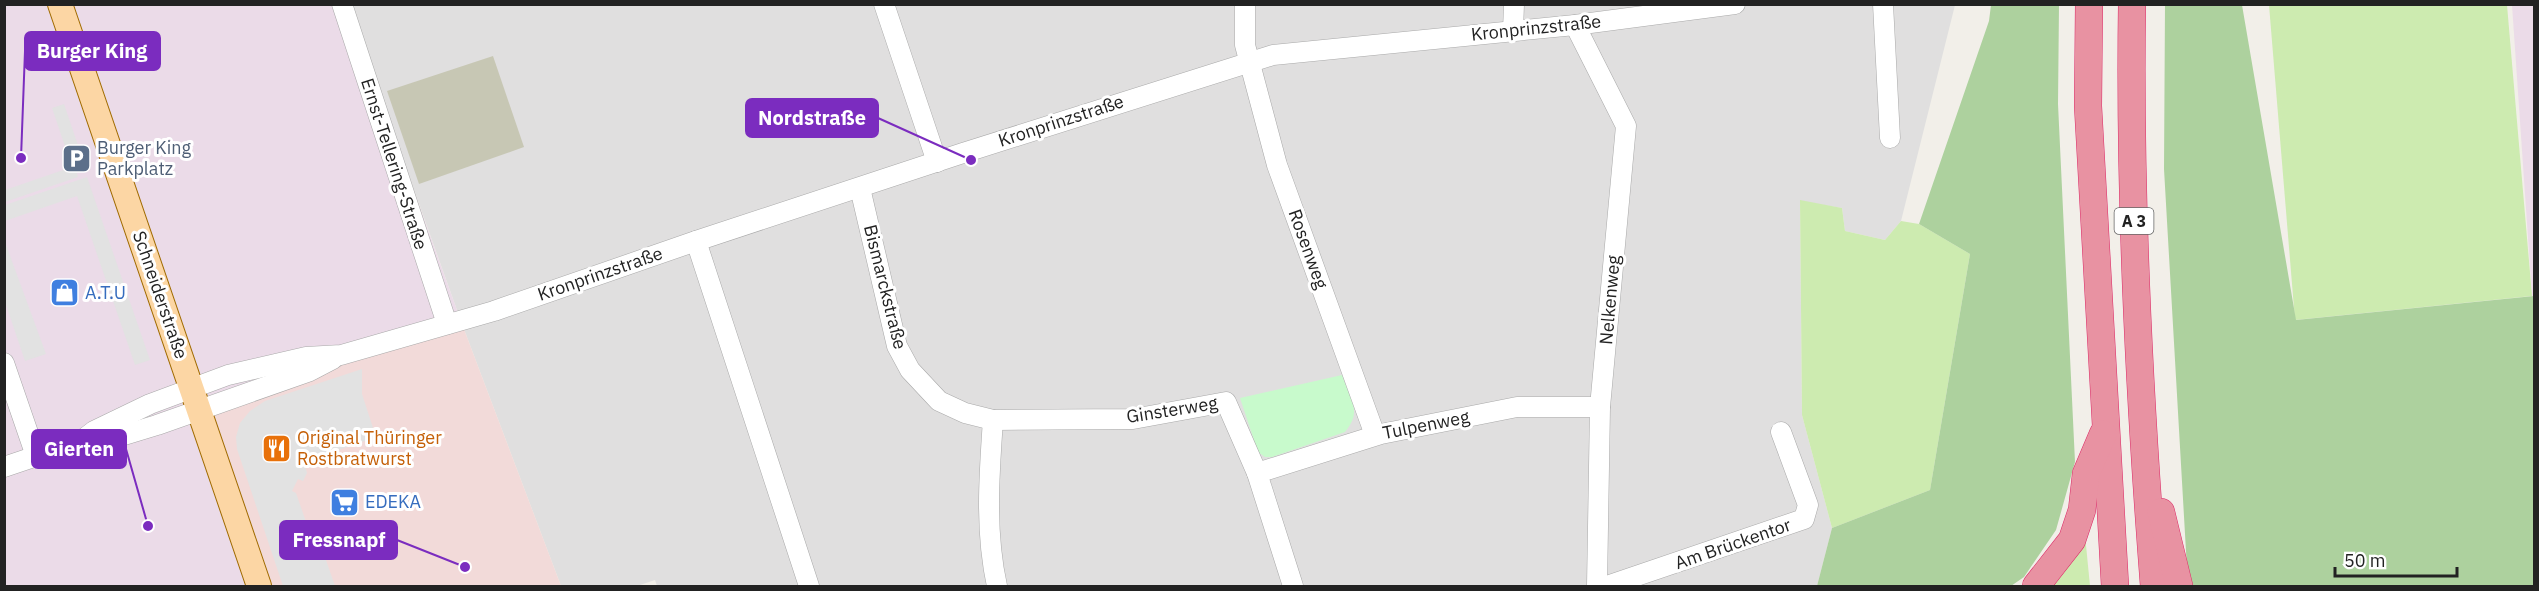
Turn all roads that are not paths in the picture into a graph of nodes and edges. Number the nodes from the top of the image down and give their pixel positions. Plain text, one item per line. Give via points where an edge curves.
1 (60, 4) edge
2 (342, 4) edge
3 (884, 4) edge
4 (1245, 4) edge
5 (1514, 4) edge
6 (1735, 4) edge
7 (1883, 4) edge
8 (2089, 4) edge
9 (2132, 4) edge
10 (1575, 25) junction
11 (1513, 31) junction
12 (1250, 61) junction
13 (1890, 138) dead end
14 (937, 162) junction
15 (860, 188) junction
16 (696, 241) junction
17 (447, 324) junction
18 (4, 363) edge
19 (195, 399) junction
20 (1600, 406) junction
21 (993, 420) junction
22 (2105, 430) junction
23 (1781, 432) dead end
24 (1375, 435) junction
25 (2142, 437) junction
26 (36, 456) junction
27 (4, 467) edge
28 (1257, 473) junction
29 (259, 586) edge
30 (809, 586) edge
31 (997, 586) edge
32 (1293, 586) edge
33 (1597, 586) edge
34 (1607, 586) edge
35 (2036, 586) edge
36 (2115, 586) edge
37 (2154, 586) edge
38 (2179, 586) edge

1 - 19 main road, Schneiderstraße
2 - 17 street, Ernst-Tellering-Straße
3 - 14 street
4 - 12 street, Rosenweg via 1245,45
5 - 11 street
6 - 10 street, Kronprinzstraße
7 - 13 street
8 - 22 highway, A 3 via 2088,106
9 - 25 highway, A 3 via 2130,108
10 - 11 street, Kronprinzstraße
10 - 20 street, Nelkenweg via 1626,126
11 - 12 street, Kronprinzstraße via 1362,44
12 - 14 street, Kronprinzstraße
12 - 24 street, Rosenweg via 1278,165
14 - 15 street, Kronprinzstraße
15 - 16 street, Kronprinzstraße
15 - 21 street, Bismarckstraße via 897,346 910,370 939,400 965,413
16 - 17 street, Kronprinzstraße
16 - 30 street
17 - 19 street, Kronprinzstraße via 340,356 310,371
18 - 26 street
19 - 26 street, Kronprinzstraße via 157,425 98,443 81,441
19 - 29 main road, Schneiderstraße
20 - 24 street, Tulpenweg via 1517,407
20 - 33 street, Nelkenweg
21 - 28 street, Ginsterweg via 1133,419 1226,402
21 - 31 street via 990,525
22 - 35 highway via 2086,474 2082,510 2072,540
22 - 36 highway, A 3
23 - 34 street, Am Brückentor via 1808,505 1804,519
24 - 28 street, Tulpenweg
25 - 37 highway, A 3
25 - 38 highway
26 - 27 street, Kronprinzstraße
28 - 32 street, Ginsterweg

